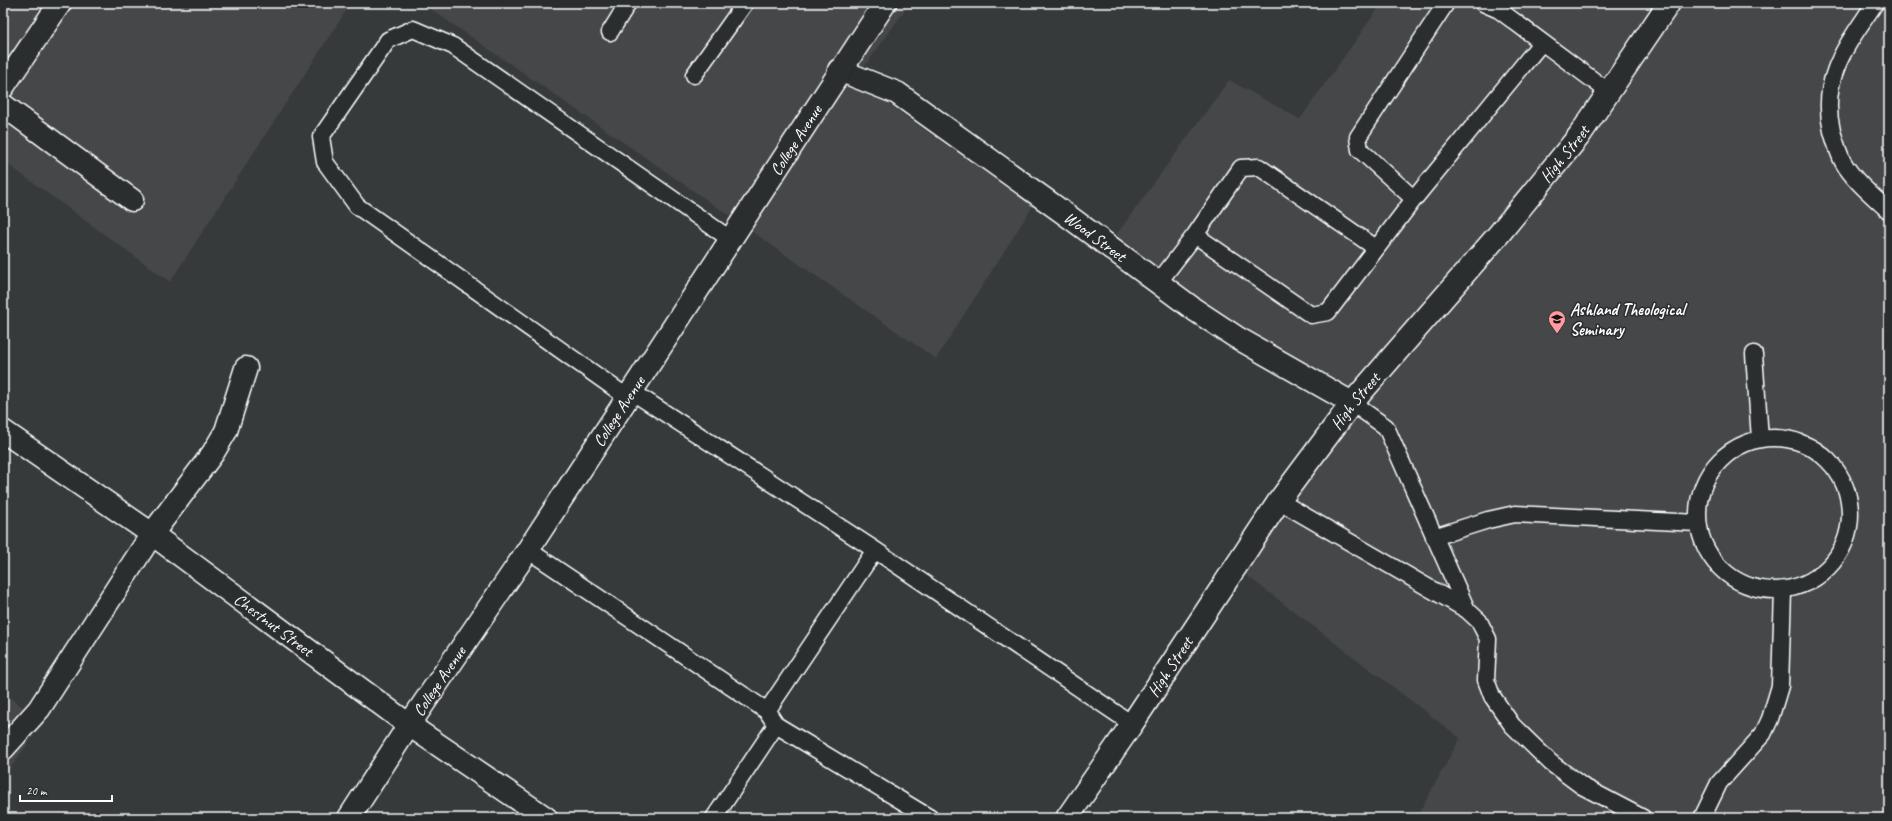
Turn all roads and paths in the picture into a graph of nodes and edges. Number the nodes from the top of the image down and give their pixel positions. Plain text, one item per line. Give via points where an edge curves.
1 (60, 3) edge
2 (628, 3) edge
3 (745, 3) edge
4 (885, 3) edge
5 (1446, 3) edge
6 (1483, 3) edge
7 (1669, 3) edge
8 (1875, 3) edge
9 (610, 32) dead end
10 (1542, 42) junction
11 (839, 70) junction
12 (694, 75) dead end
13 (3, 87) edge
14 (1609, 92) junction
15 (3, 105) edge
16 (132, 200) dead end
17 (1414, 200) junction
18 (1889, 211) edge
19 (1195, 235) junction
20 (730, 239) junction
21 (1376, 248) junction
22 (1158, 283) junction
23 (1754, 354) dead end
24 (246, 368) dead end
25 (629, 394) junction
26 (1352, 403) junction
27 (3, 431) edge
28 (1760, 439) junction
29 (1279, 501) junction
30 (1698, 523) junction
31 (152, 534) junction
32 (1434, 537) junction
33 (528, 550) junction
34 (875, 550) junction
35 (1783, 591) junction
36 (1467, 610) junction
37 (767, 711) junction
38 (776, 724) junction
39 (1132, 724) junction
40 (409, 725) junction
41 (3, 749) edge
42 (349, 818) edge
43 (546, 818) edge
44 (714, 818) edge
45 (930, 818) edge
46 (1066, 818) edge
47 (1643, 818) edge
48 (1702, 818) edge

1 - 13 street
2 - 9 lane
3 - 12 lane
4 - 11 street, College Avenue
5 - 17 lane via 1358,137 1360,150
6 - 10 lane via 1499,10
7 - 14 street, High Street
8 - 18 lane via 1834,71 1828,104 1836,145 1844,163
10 - 14 lane
10 - 17 lane
11 - 20 street, College Avenue
11 - 22 street, Wood Street via 896,93
14 - 26 street, High Street via 1579,136 1500,234
15 - 16 street
17 - 21 lane
19 - 21 lane via 1311,315 1328,312
19 - 21 lane via 1241,168 1259,168
19 - 22 lane
20 - 25 street, College Avenue
20 - 25 lane via 453,46 413,29 388,40 321,137 325,162 357,206
22 - 26 street, Wood Street via 1236,337
23 - 28 lane
24 - 31 street via 226,431
25 - 33 street, College Avenue
25 - 34 lane
26 - 29 street, High Street
26 - 32 lane via 1386,427
27 - 31 street, Chestnut Street
28 - 30 lane via 1736,448 1713,469 1703,487
28 - 35 lane via 1783,438 1805,444 1832,463 1845,483 1852,507 1851,527 1827,572 1805,586
29 - 36 lane
29 - 39 street, High Street
30 - 32 lane via 1515,514
30 - 35 lane via 1708,554 1725,574 1751,588
31 - 40 street, Chestnut Street
31 - 41 street via 39,709
32 - 36 lane
33 - 37 lane
33 - 40 street, College Avenue
34 - 37 lane
34 - 39 lane
35 - 48 lane via 1780,686 1770,719 1763,734 1720,783
36 - 47 lane via 1479,621 1488,639 1486,680 1492,696 1512,725 1551,763 1582,786
37 - 38 lane
38 - 44 lane
38 - 45 lane
39 - 46 street, High Street
40 - 42 street, College Avenue
40 - 43 street, Chestnut Street

